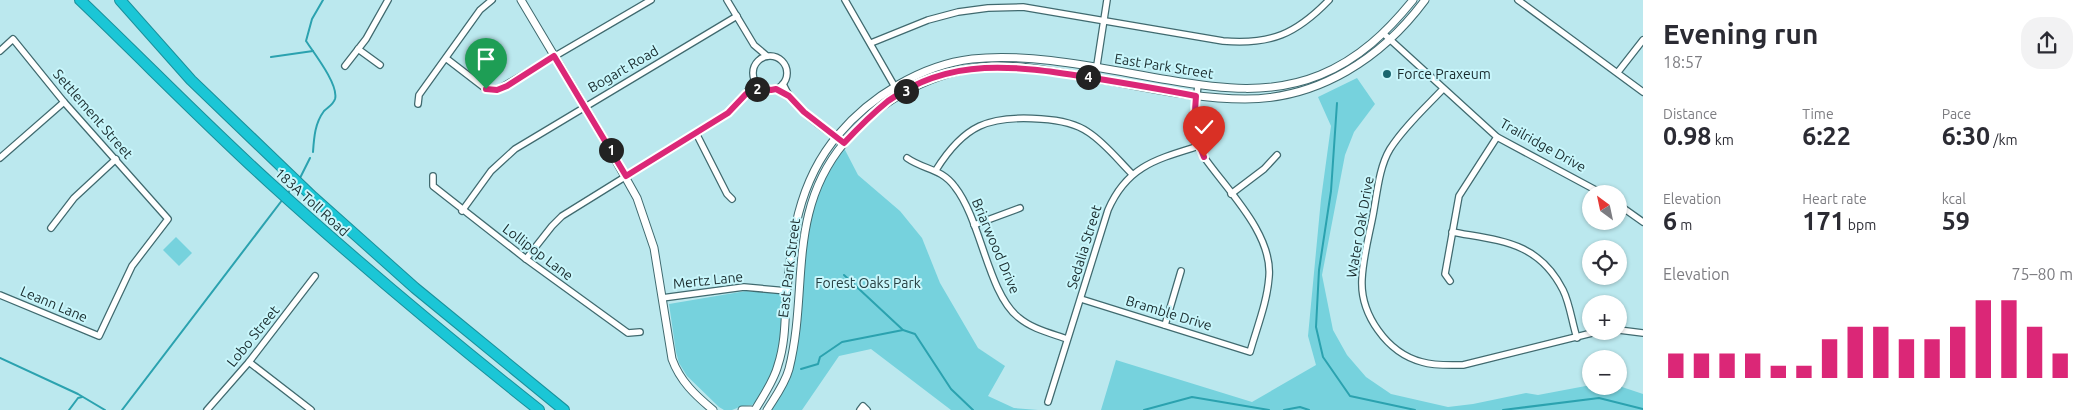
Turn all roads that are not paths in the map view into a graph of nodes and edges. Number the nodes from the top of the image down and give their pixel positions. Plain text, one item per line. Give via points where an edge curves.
1 (80, 0) edge
2 (120, 0) edge
3 (387, 0) edge
4 (492, 0) edge
5 (521, 0) edge
6 (651, 0) edge
7 (727, 0) edge
8 (845, 0) edge
9 (1023, 0) edge
10 (1107, 0) edge
11 (1329, 0) edge
12 (1413, 0) edge
13 (1425, 0) edge
14 (1518, 0) edge
15 (1023, 8) junction
16 (737, 16) junction
17 (1105, 20) junction
18 (1384, 34) junction
19 (1391, 40) junction
20 (1643, 40) edge
21 (871, 42) junction
22 (754, 45) junction
23 (358, 49) junction
24 (0, 51) edge
25 (554, 56) junction
26 (767, 56) junction
27 (447, 59) junction
28 (380, 65) dead end
29 (755, 65) junction
30 (345, 66) dead end
31 (1097, 68) junction
32 (1618, 72) junction
33 (1095, 78) junction
34 (754, 80) junction
35 (783, 84) junction
36 (1198, 85) junction
37 (895, 87) junction
38 (761, 88) junction
39 (776, 89) junction
40 (1443, 89) junction
41 (1643, 92) edge
42 (746, 94) junction
43 (789, 96) junction
44 (1196, 96) junction
45 (64, 102) junction
46 (418, 104) dead end
47 (584, 106) junction
48 (696, 133) junction
49 (836, 137) junction
50 (1497, 137) junction
51 (844, 143) junction
52 (1199, 146) junction
53 (1277, 155) dead end
54 (0, 158) edge
55 (907, 158) dead end
56 (116, 159) junction
57 (936, 170) junction
58 (1132, 174) junction
59 (433, 176) dead end
60 (626, 176) junction
61 (1586, 185) edge
62 (1231, 194) junction
63 (732, 200) dead end
64 (1020, 208) dead end
65 (462, 211) junction
66 (1628, 211) edge
67 (1643, 222) edge
68 (974, 225) junction
69 (51, 228) dead end
70 (1452, 232) junction
71 (526, 259) junction
72 (1181, 272) dead end
73 (315, 276) dead end
74 (1450, 281) dead end
75 (787, 291) junction
76 (0, 295) edge
77 (662, 298) junction
78 (1081, 299) junction
79 (1165, 325) junction
80 (1627, 331) edge
81 (640, 332) dead end
82 (1643, 332) edge
83 (99, 336) joint
84 (1582, 336) edge
85 (1577, 338) junction
86 (1067, 339) junction
87 (248, 362) junction
88 (1048, 402) dead end
89 (207, 410) edge
90 (310, 410) edge
91 (539, 410) edge
92 (564, 410) edge
93 (713, 410) edge
94 (742, 410) edge
95 (753, 410) edge
96 (767, 410) edge
97 (860, 410) edge
98 (867, 410) edge

1 - 91 highway, 183A Toll Road via 269,182 405,301
2 - 92 highway, 183A Toll Road via 191,80 282,168 415,288
3 - 23 street
4 - 27 street via 480,10
5 - 25 street
6 - 25 street
7 - 16 street
8 - 21 street
9 - 15 street
10 - 17 street
11 - 17 street via 1292,30 1247,43
12 - 18 street, East Park Street
13 - 19 street, East Park Street
14 - 32 street
15 - 17 street
15 - 21 street via 958,12
16 - 22 street
16 - 47 street, Bogart Road
17 - 31 street
18 - 19 street, Trailridge Drive
18 - 36 street, East Park Street via 1340,66 1294,83 1248,90
19 - 40 street, Trailridge Drive
19 - 44 street, East Park Street via 1343,74 1288,95 1244,99
20 - 32 street
21 - 37 street
22 - 26 street
22 - 29 street
23 - 28 street
23 - 30 street
24 - 45 street, Settlement Street via 13,39
25 - 27 street via 497,90 486,89
25 - 47 street
26 - 29 street
26 - 35 street via 783,62 787,73
27 - 46 street via 420,95
29 - 34 street
31 - 33 street
31 - 36 street, East Park Street
31 - 37 street, East Park Street via 1013,57 971,59 939,67
32 - 41 street
33 - 44 street, East Park Street
33 - 51 street, East Park Street via 993,66 940,76 890,100
34 - 38 street
34 - 42 street
35 - 39 street
35 - 43 street
36 - 44 street
37 - 49 street, East Park Street via 865,107
38 - 39 street
38 - 42 street
39 - 43 street
40 - 50 street, Trailridge Drive
40 - 85 street, Water Oak Drive via 1389,150 1381,174 1362,279 1364,301 1372,321 1402,354 1441,366 1463,365
42 - 48 street via 728,113
43 - 49 street
44 - 52 street via 1194,121
45 - 54 street
45 - 56 street, Settlement Street
47 - 60 street
47 - 65 street, Bogart Road via 502,159
48 - 60 street
48 - 63 street
49 - 51 street
49 - 75 street, East Park Street via 820,161 798,208
50 - 61 street, Trailridge Drive
50 - 70 street via 1459,196
51 - 96 street, East Park Street via 819,181 810,207 803,239 788,371
52 - 58 street, Sedalia Street via 1158,159
52 - 62 street
53 - 62 street via 1264,170
55 - 57 street, Briarwood Drive
56 - 69 street via 74,198
56 - 83 street, Settlement Street via 168,219 132,266
57 - 58 street via 954,145 976,128 997,120 1019,117 1053,120 1086,130
57 - 68 street, Briarwood Drive via 955,186
58 - 78 street, Sedalia Street via 1120,187 1108,210
59 - 65 street, Lollipop Lane via 433,186
60 - 71 street via 562,216
60 - 77 street via 640,205 654,248
62 - 79 street, Bramble Drive via 1256,228 1266,250 1269,275 1266,299 1250,352
64 - 68 street
65 - 71 street, Lollipop Lane
66 - 67 street
68 - 86 street, Briarwood Drive via 1012,311 1031,325
70 - 74 street via 1444,274
70 - 85 street via 1520,246 1535,256 1551,270 1564,292
71 - 81 street, Lollipop Lane via 628,333
72 - 79 street
73 - 87 street, Lobo Street
75 - 77 street, Mertz Lane via 744,287
75 - 95 street, East Park Street via 778,367
76 - 83 street, Leann Lane
77 - 93 street via 676,371 697,397
78 - 79 street, Bramble Drive
78 - 86 street, Sedalia Street
80 - 82 street
84 - 85 street, Water Oak Drive
86 - 88 street, Sedalia Street
87 - 89 street, Lobo Street
87 - 90 street
94 - 95 street
97 - 98 street via 863,406

